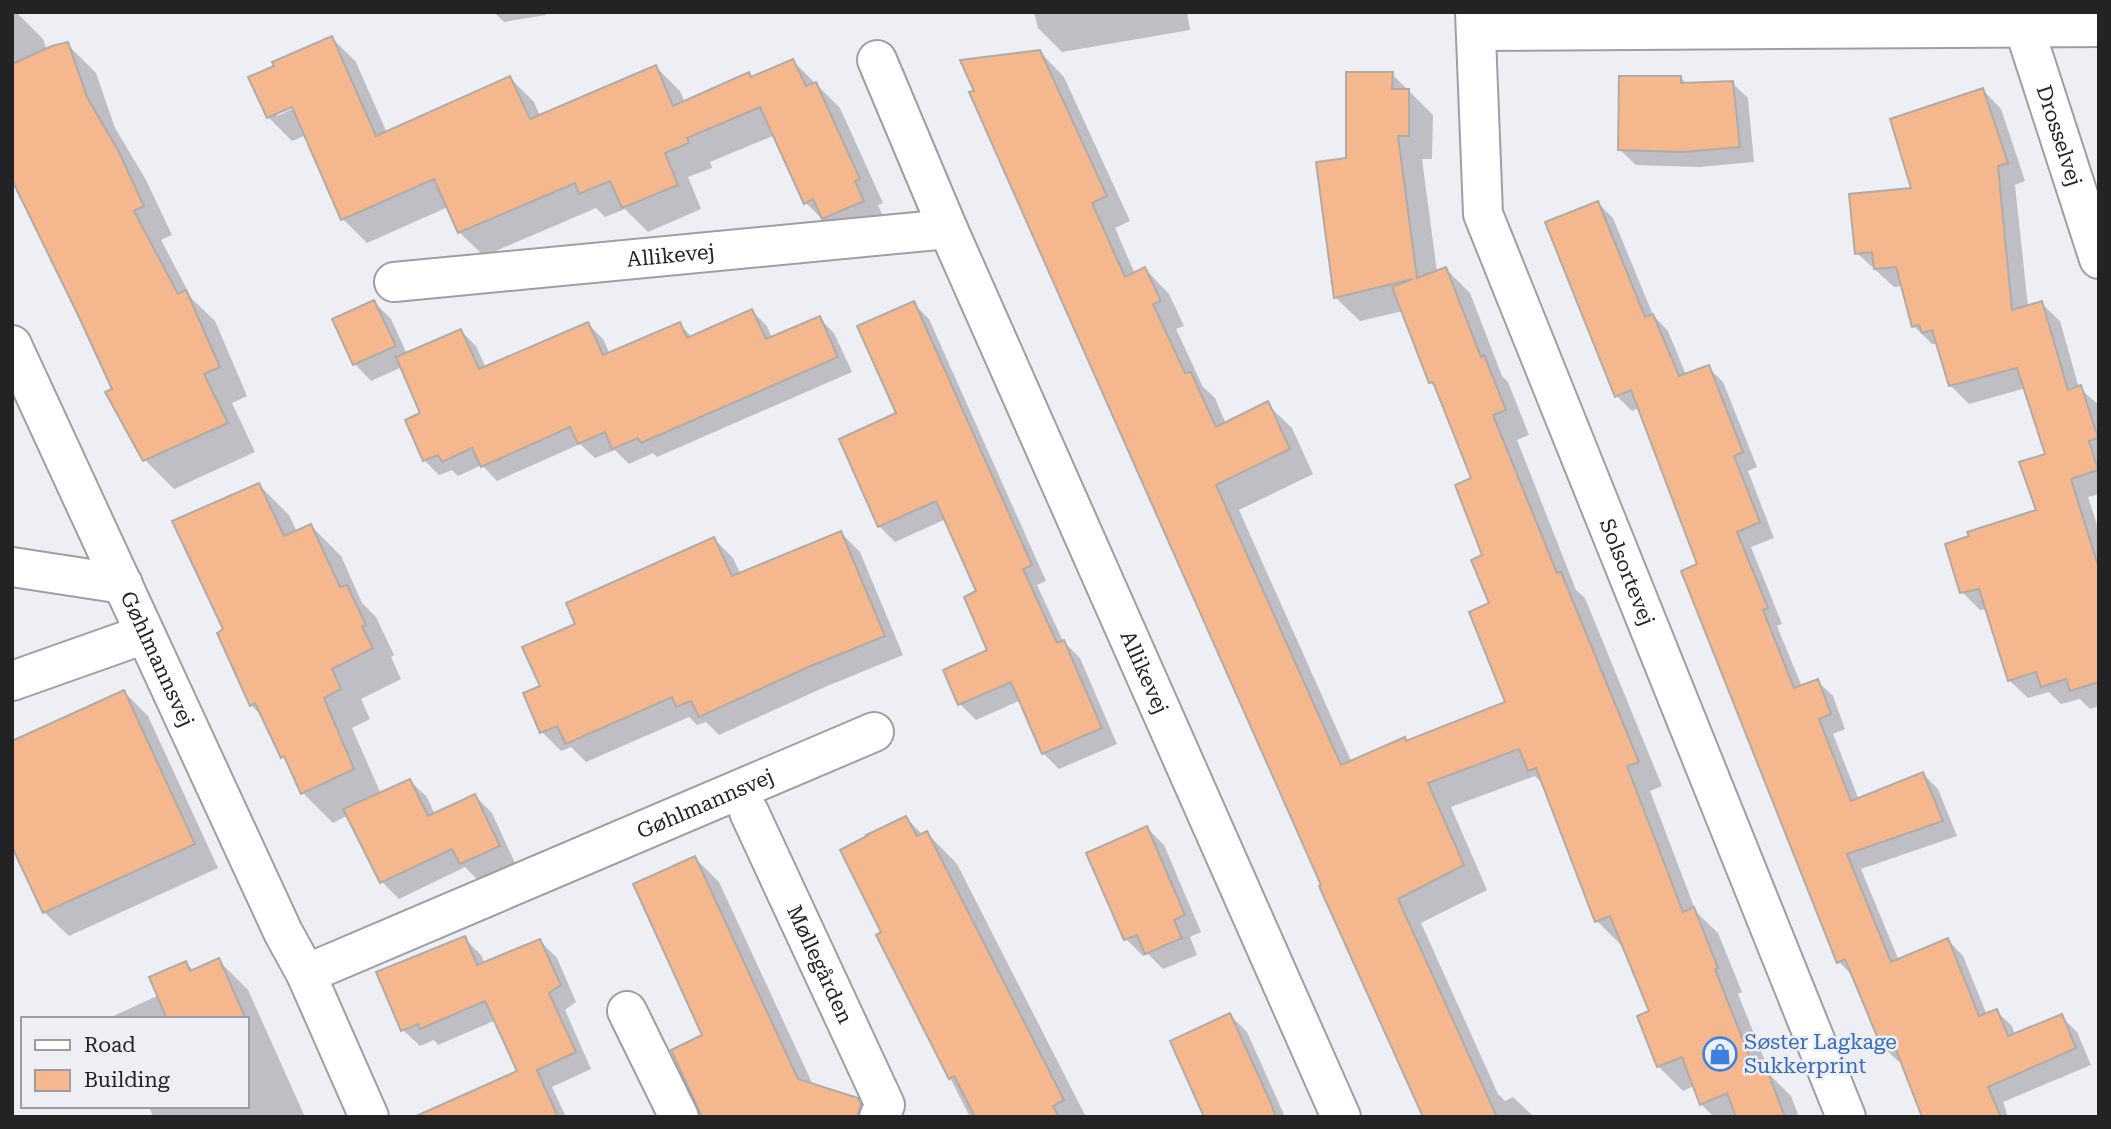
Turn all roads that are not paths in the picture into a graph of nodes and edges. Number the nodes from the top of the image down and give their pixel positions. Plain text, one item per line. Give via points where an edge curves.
1 (2021, 19) edge
2 (1476, 21) edge
3 (2099, 27) edge
4 (877, 60) dead end
5 (948, 229) junction
6 (2099, 259) edge
7 (394, 282) dead end
8 (12, 345) edge
9 (12, 567) edge
10 (123, 584) junction
11 (145, 634) junction
12 (12, 681) edge
13 (874, 733) dead end
14 (749, 812) dead end
15 (306, 974) junction
16 (627, 1011) dead end
17 (369, 1117) edge
18 (679, 1117) edge
19 (879, 1117) edge
20 (1341, 1117) edge
21 (1846, 1117) edge

1 - 2 street
1 - 3 street
1 - 6 street, Drosselvej
2 - 21 street, Solsortevej via 1483,214
4 - 5 street, Allikevej
5 - 7 street, Allikevej
5 - 20 street, Allikevej
8 - 10 street, Gøhlmannsvej
9 - 10 street
10 - 11 street, Gøhlmannsvej
11 - 12 street
11 - 15 street, Gøhlmannsvej
13 - 15 street, Gøhlmannsvej
14 - 19 street, Møllegården via 885,1105
15 - 17 street, Gøhlmannsvej
16 - 18 street

